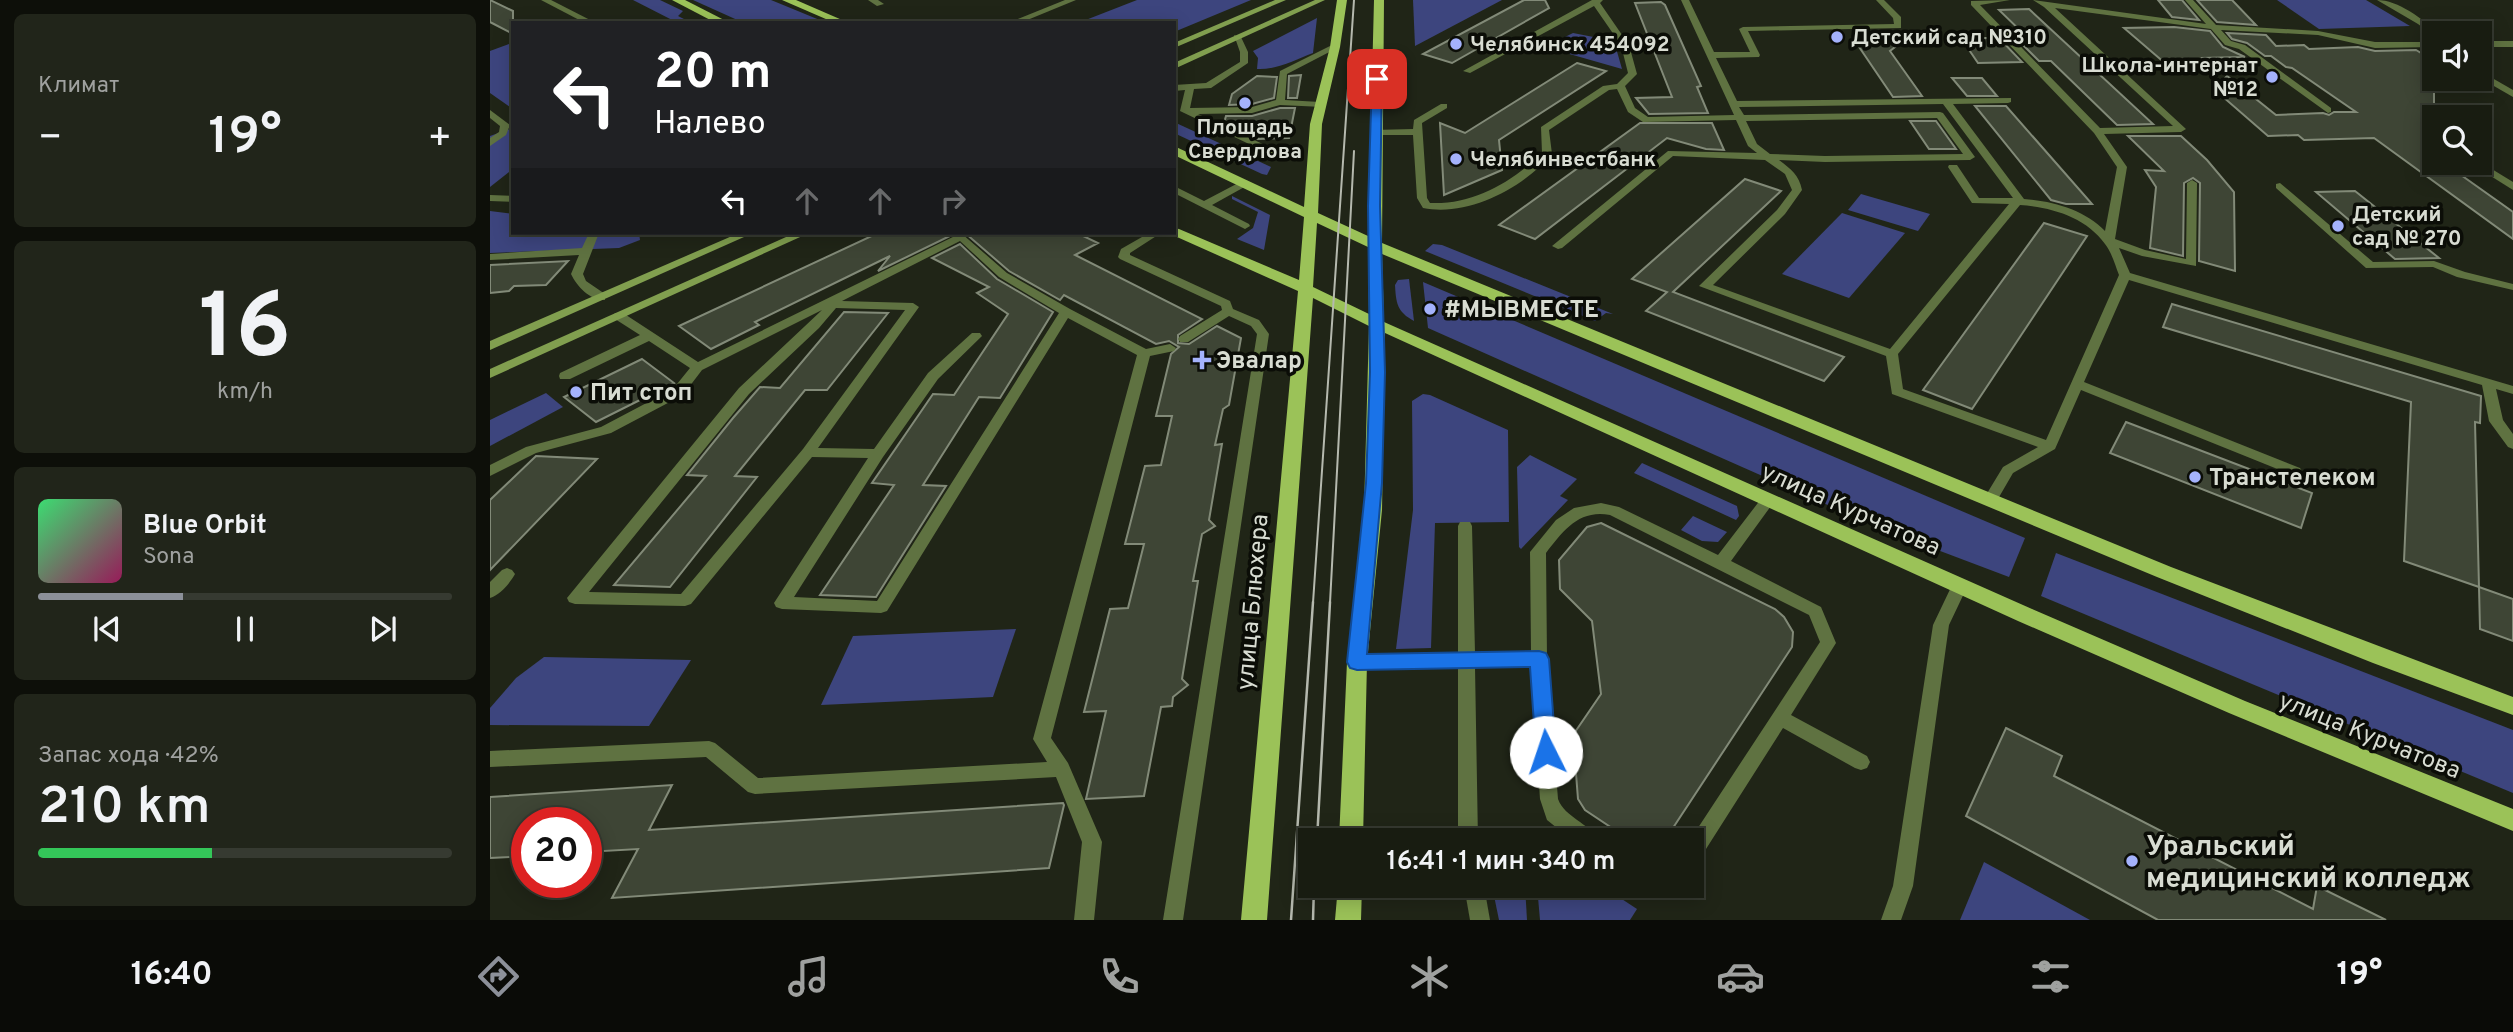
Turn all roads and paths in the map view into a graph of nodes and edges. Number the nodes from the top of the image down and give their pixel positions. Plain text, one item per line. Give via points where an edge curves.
1 (545, 0) edge
2 (677, 0) edge
3 (787, 0) edge
4 (1072, 0) edge
5 (1282, 0) edge
6 (1321, 0) edge
7 (1342, 0) edge
8 (1379, 0) edge
9 (1685, 0) edge
10 (1880, 0) edge
11 (2006, 0) edge
12 (2037, 0) edge
13 (2077, 0) edge
14 (2189, 0) edge
15 (2381, 0) edge
16 (1597, 1) edge
17 (2047, 5) junction
18 (2070, 7) junction
19 (588, 21) edge
20 (721, 21) edge
21 (839, 21) edge
22 (1017, 21) edge
23 (2422, 23) edge
24 (2213, 27) junction
25 (1237, 37) junction
26 (2492, 43) edge
27 (2501, 43) junction
28 (2513, 44) edge
29 (1176, 45) edge
30 (2422, 45) edge
31 (1335, 47) junction
32 (2513, 50) edge
33 (1711, 55) junction
34 (1176, 65) edge
35 (1467, 71) dead end
36 (2492, 81) edge
37 (1620, 86) junction
38 (1176, 88) edge
39 (1190, 89) junction
40 (2513, 94) edge
41 (2008, 100) dead end
42 (1946, 101) junction
43 (1280, 102) junction
44 (1735, 104) junction
45 (1320, 105) junction
46 (1444, 106) dead end
47 (2328, 110) dead end
48 (1185, 111) junction
49 (490, 113) edge
50 (1741, 117) junction
51 (2097, 131) junction
52 (1376, 132) junction
53 (1416, 132) junction
54 (490, 143) edge
55 (1176, 151) edge
56 (1277, 154) dead end
57 (1769, 158) junction
58 (1953, 167) dead end
59 (2492, 173) edge
60 (1244, 183) junction
61 (2192, 183) dead end
62 (2280, 186) dead end
63 (2513, 187) edge
64 (1176, 190) edge
65 (490, 198) edge
66 (511, 199) edge
67 (2019, 199) junction
68 (1204, 205) junction
69 (1311, 215) junction
70 (1245, 226) dead end
71 (1176, 233) edge
72 (593, 235) edge
73 (743, 235) edge
74 (800, 235) edge
75 (1153, 235) edge
76 (2109, 241) junction
77 (1375, 246) junction
78 (1558, 246) dead end
79 (587, 251) junction
80 (490, 257) edge
81 (2125, 275) junction
82 (2513, 287) edge
83 (1305, 289) junction
84 (601, 297) junction
85 (837, 300) junction
86 (1228, 311) junction
87 (1066, 312) junction
88 (619, 316) junction
89 (1375, 323) junction
90 (651, 335) junction
91 (975, 336) dead end
92 (1184, 339) dead end
93 (490, 346) edge
94 (1170, 348) dead end
95 (1144, 354) junction
96 (1892, 354) junction
97 (697, 367) junction
98 (490, 374) edge
99 (565, 376) dead end
100 (2488, 382) junction
101 (2077, 384) junction
102 (2513, 390) edge
103 (2513, 444) edge
104 (2050, 446) junction
105 (808, 452) junction
106 (878, 454) junction
107 (490, 471) edge
108 (2295, 471) dead end
109 (1769, 499) junction
110 (1990, 500) junction
111 (1465, 526) dead end
112 (1721, 563) junction
113 (507, 574) dead end
114 (1960, 585) junction
115 (490, 592) edge
116 (1539, 659) junction
117 (1465, 660) junction
118 (1357, 662) junction
119 (2513, 706) edge
120 (1780, 718) junction
121 (490, 759) edge
122 (1861, 762) dead end
123 (1062, 769) junction
124 (2513, 820) edge
125 (1351, 828) edge
126 (1468, 828) edge
127 (1572, 828) edge
128 (1704, 835) edge
129 (1349, 898) edge
130 (1476, 898) edge
131 (1084, 920) edge
132 (1173, 920) edge
133 (1254, 920) edge
134 (1348, 920) edge
135 (1480, 920) edge
136 (1891, 920) edge

1 - 19 lane
2 - 20 main road
3 - 21 main road
4 - 22 lane
5 - 29 main road
6 - 25 main road
7 - 31 main road, улица Блюхера
8 - 52 main road
9 - 33 lane
10 - 33 lane via 1897,17 1898,26 1743,29 1756,55
11 - 51 lane via 1973,4
12 - 17 lane
13 - 18 lane
14 - 24 lane
15 - 23 lane
16 - 35 lane
16 - 37 lane via 1625,44 1633,74
17 - 18 lane
17 - 51 lane via 2181,129
18 - 24 lane
24 - 30 lane via 2318,33 2375,45
24 - 47 lane via 2228,43 2242,47
25 - 34 main road
25 - 39 lane via 1244,63 1208,86
26 - 27 lane
27 - 28 lane
27 - 32 lane
31 - 43 lane via 1283,73
31 - 45 main road, улица Блюхера
33 - 44 lane
36 - 40 lane
37 - 50 lane via 1631,110 1646,120
37 - 53 lane via 1606,88 1544,129 1547,154 1529,173 1459,207 1427,206 1422,198
38 - 39 lane
39 - 48 lane
41 - 42 lane
42 - 44 lane
42 - 67 lane
43 - 45 lane
43 - 48 lane via 1252,110
44 - 50 lane
45 - 69 main road, улица Блюхера
46 - 53 lane via 1417,122
48 - 56 lane
49 - 54 lane via 505,125 503,133
50 - 57 lane via 1753,146
50 - 57 lane via 1940,115 1970,157
51 - 76 lane via 2122,167
52 - 53 lane
52 - 77 main road
55 - 60 main road
57 - 78 lane via 1671,153
57 - 96 lane via 1789,172 1797,190 1781,212 1706,286
58 - 67 lane via 1976,201
59 - 63 lane
60 - 68 lane
60 - 69 main road
61 - 76 lane via 2192,264
62 - 82 lane via 2370,265 2434,264
64 - 68 lane
65 - 66 lane
67 - 76 lane via 2086,218
67 - 96 lane
68 - 70 lane
69 - 77 main road
69 - 83 main road, улица Блюхера
71 - 83 main road, улица Курчатова
72 - 79 lane
73 - 84 main road
74 - 88 main road
75 - 86 lane via 1125,251 1124,257 1226,304
76 - 81 lane
77 - 89 main road
77 - 110 main road
79 - 80 lane
79 - 84 lane via 577,274 581,283
81 - 100 lane
81 - 101 lane
83 - 89 main road, улица Курчатова
83 - 133 main road, улица Блюхера
84 - 93 main road
85 - 87 lane via 961,236 1003,275
85 - 97 lane
85 - 105 lane via 913,307
85 - 105 lane via 744,391 575,598 685,600
86 - 92 lane
86 - 132 lane via 1255,323 1263,334
87 - 95 lane
87 - 106 lane via 881,607 782,603
88 - 90 lane
88 - 98 main road
89 - 109 main road, улица Курчатова
89 - 118 main road via 1378,372 1373,510
90 - 97 lane
90 - 99 lane
91 - 106 lane via 933,376
94 - 95 lane
95 - 123 lane via 1042,740
96 - 104 lane via 1898,391
97 - 107 lane via 678,392 606,430 531,450
100 - 102 lane
100 - 103 lane via 2496,421
101 - 104 lane
101 - 108 lane
104 - 110 lane via 2008,470
105 - 106 lane
109 - 112 lane
109 - 114 main road, улица Курчатова
110 - 119 main road
111 - 117 lane
112 - 116 lane via 1614,510 1600,506 1576,511 1538,552
112 - 120 lane via 1815,611 1828,643
113 - 115 lane
114 - 124 main road, улица Курчатова via 2237,707
114 - 136 lane via 1941,625 1903,886
116 - 117 lane
116 - 127 lane via 1549,799 1554,814
117 - 118 lane
117 - 126 lane
118 - 125 main road
120 - 122 lane
120 - 128 lane
121 - 123 lane via 709,750 755,786
123 - 131 lane via 1092,842
129 - 134 main road
130 - 135 lane

